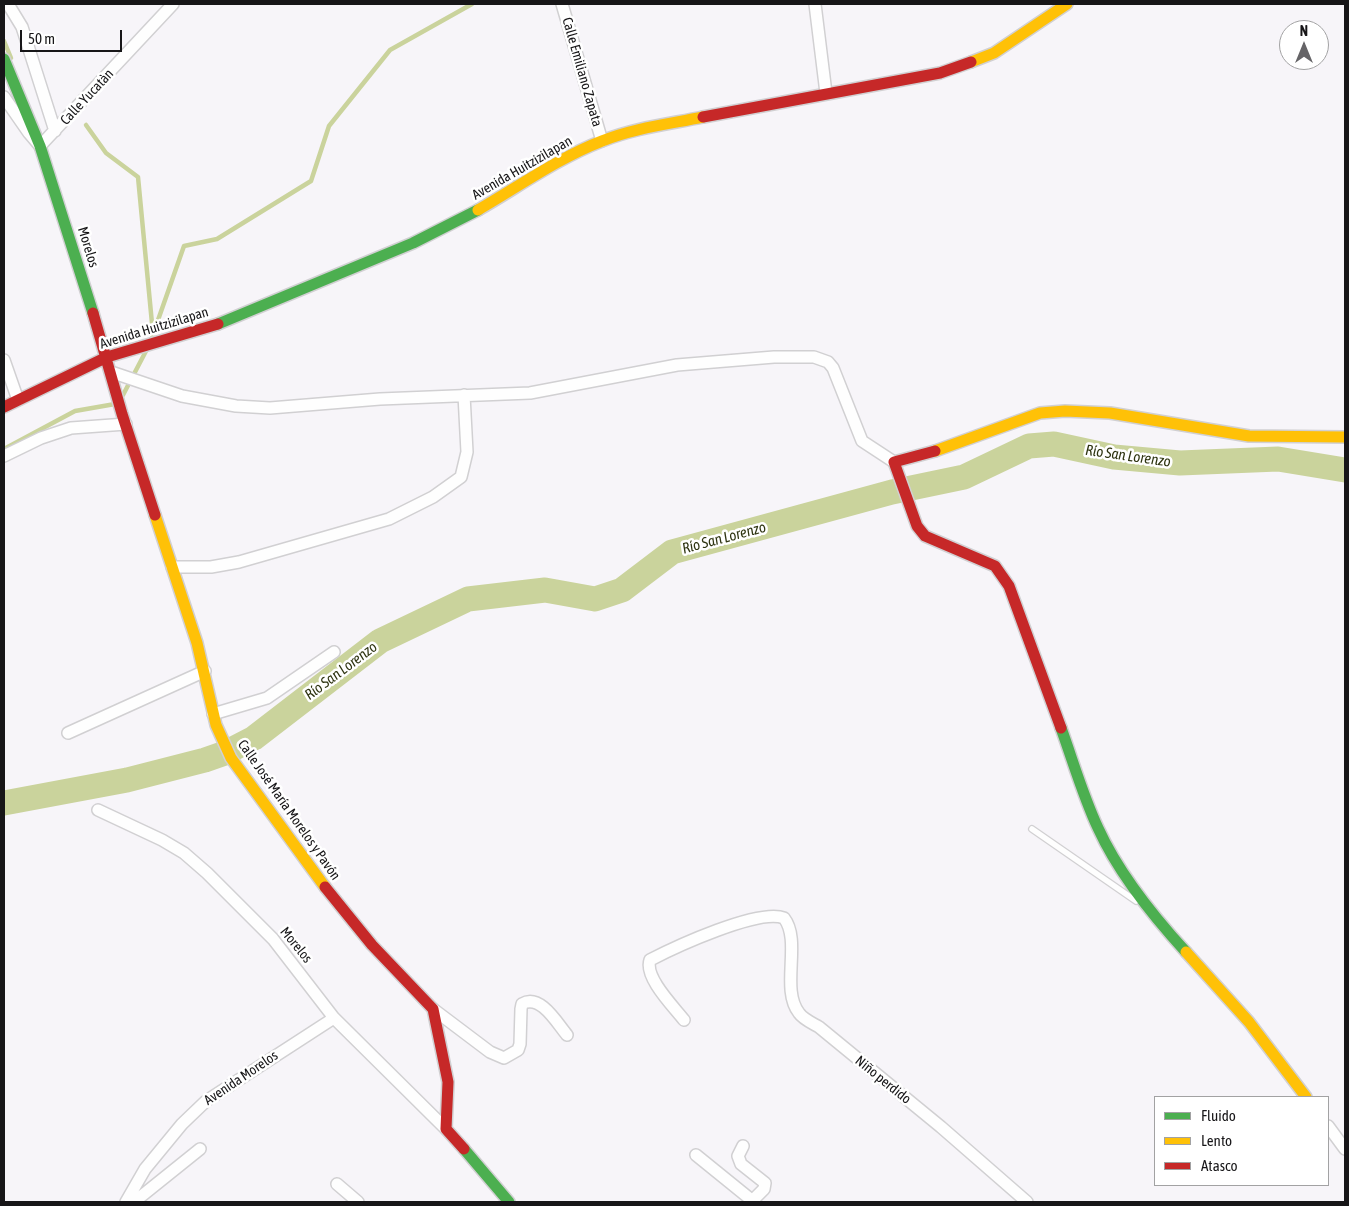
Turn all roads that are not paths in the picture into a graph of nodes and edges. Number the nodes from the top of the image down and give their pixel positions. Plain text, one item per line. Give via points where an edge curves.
1 (8, 4) edge
2 (173, 4) edge
3 (562, 4) edge
4 (815, 4) edge
5 (1067, 4) edge
6 (4, 59) edge
7 (826, 93) junction
8 (4, 97) edge
9 (55, 132) junction
10 (602, 141) junction
11 (40, 146) junction
12 (107, 357) junction
13 (4, 360) edge
14 (111, 372) junction
15 (464, 395) junction
16 (18, 400) junction
17 (4, 407) edge
18 (124, 419) junction
19 (1345, 437) edge
20 (4, 456) edge
21 (894, 462) junction
22 (172, 567) junction
23 (334, 652) dead end
24 (205, 671) junction
25 (215, 720) junction
26 (68, 733) dead end
27 (98, 810) dead end
28 (1032, 829) dead end
29 (1152, 912) junction
30 (433, 1009) junction
31 (334, 1018) junction
32 (684, 1020) dead end
33 (567, 1035) dead end
34 (1305, 1096) edge
35 (1329, 1127) edge
36 (446, 1129) junction
37 (743, 1146) dead end
38 (200, 1149) dead end
39 (1345, 1150) edge
40 (696, 1155) dead end
41 (338, 1184) dead end
42 (753, 1201) edge
43 (126, 1202) edge
44 (134, 1202) edge
45 (358, 1202) edge
46 (509, 1202) edge
47 (1027, 1202) edge

1 - 9 street via 22,27
2 - 9 street, Calle Yucatàn
3 - 10 street, Calle Emiliano Zapata
4 - 7 street
5 - 7 street, Avenida Huitzizilapan via 994,53 966,64 940,73
6 - 11 street, Morelos
7 - 10 street, Avenida Huitzizilapan via 636,130
8 - 11 street
9 - 11 street, Calle Yucatàn
10 - 12 street, Avenida Huitzizilapan via 570,156 469,216 413,243 253,311
11 - 12 street, Morelos
12 - 14 street, Calle José María Morelos y Pavón
12 - 16 street, Avenida Huitzizilapan
13 - 16 street
14 - 15 street via 182,396 236,406 270,408
14 - 18 street, Calle José María Morelos y Pavón
15 - 21 street via 530,393 677,365 814,357 828,362 833,368 862,441
15 - 22 street via 467,452 461,477 434,496 389,519 239,562 210,567
16 - 17 street, Avenida Huitzizilapan
18 - 20 street via 71,428
18 - 22 street, Calle José María Morelos y Pavón
19 - 21 street via 1249,436 1110,413 1065,411 1040,413 951,447
21 - 29 street via 917,526 925,536 995,566 1009,586 1098,828 1131,884
22 - 24 street, Calle José María Morelos y Pavón
23 - 25 street via 268,698
24 - 25 street, Calle José María Morelos y Pavón
24 - 26 street
25 - 30 street, Calle José María Morelos y Pavón via 231,758 333,898
27 - 31 street, Morelos via 162,840 196,863 273,938
28 - 29 lane
29 - 34 street via 1249,1022
30 - 33 street via 490,1052 504,1058 518,1050 521,1009 527,1001 541,1005
30 - 36 street via 448,1082
31 - 36 street, Morelos
31 - 43 street, Avenida Morelos via 206,1101 182,1124 146,1169
32 - 47 street, Niño perdido via 653,980 648,970 650,960 722,929 770,916 784,918 790,934 791,988 794,1005 800,1015 941,1127
35 - 39 street
36 - 46 street
37 - 42 street via 738,1156 741,1164 765,1183
38 - 44 street
40 - 42 street
41 - 45 street

